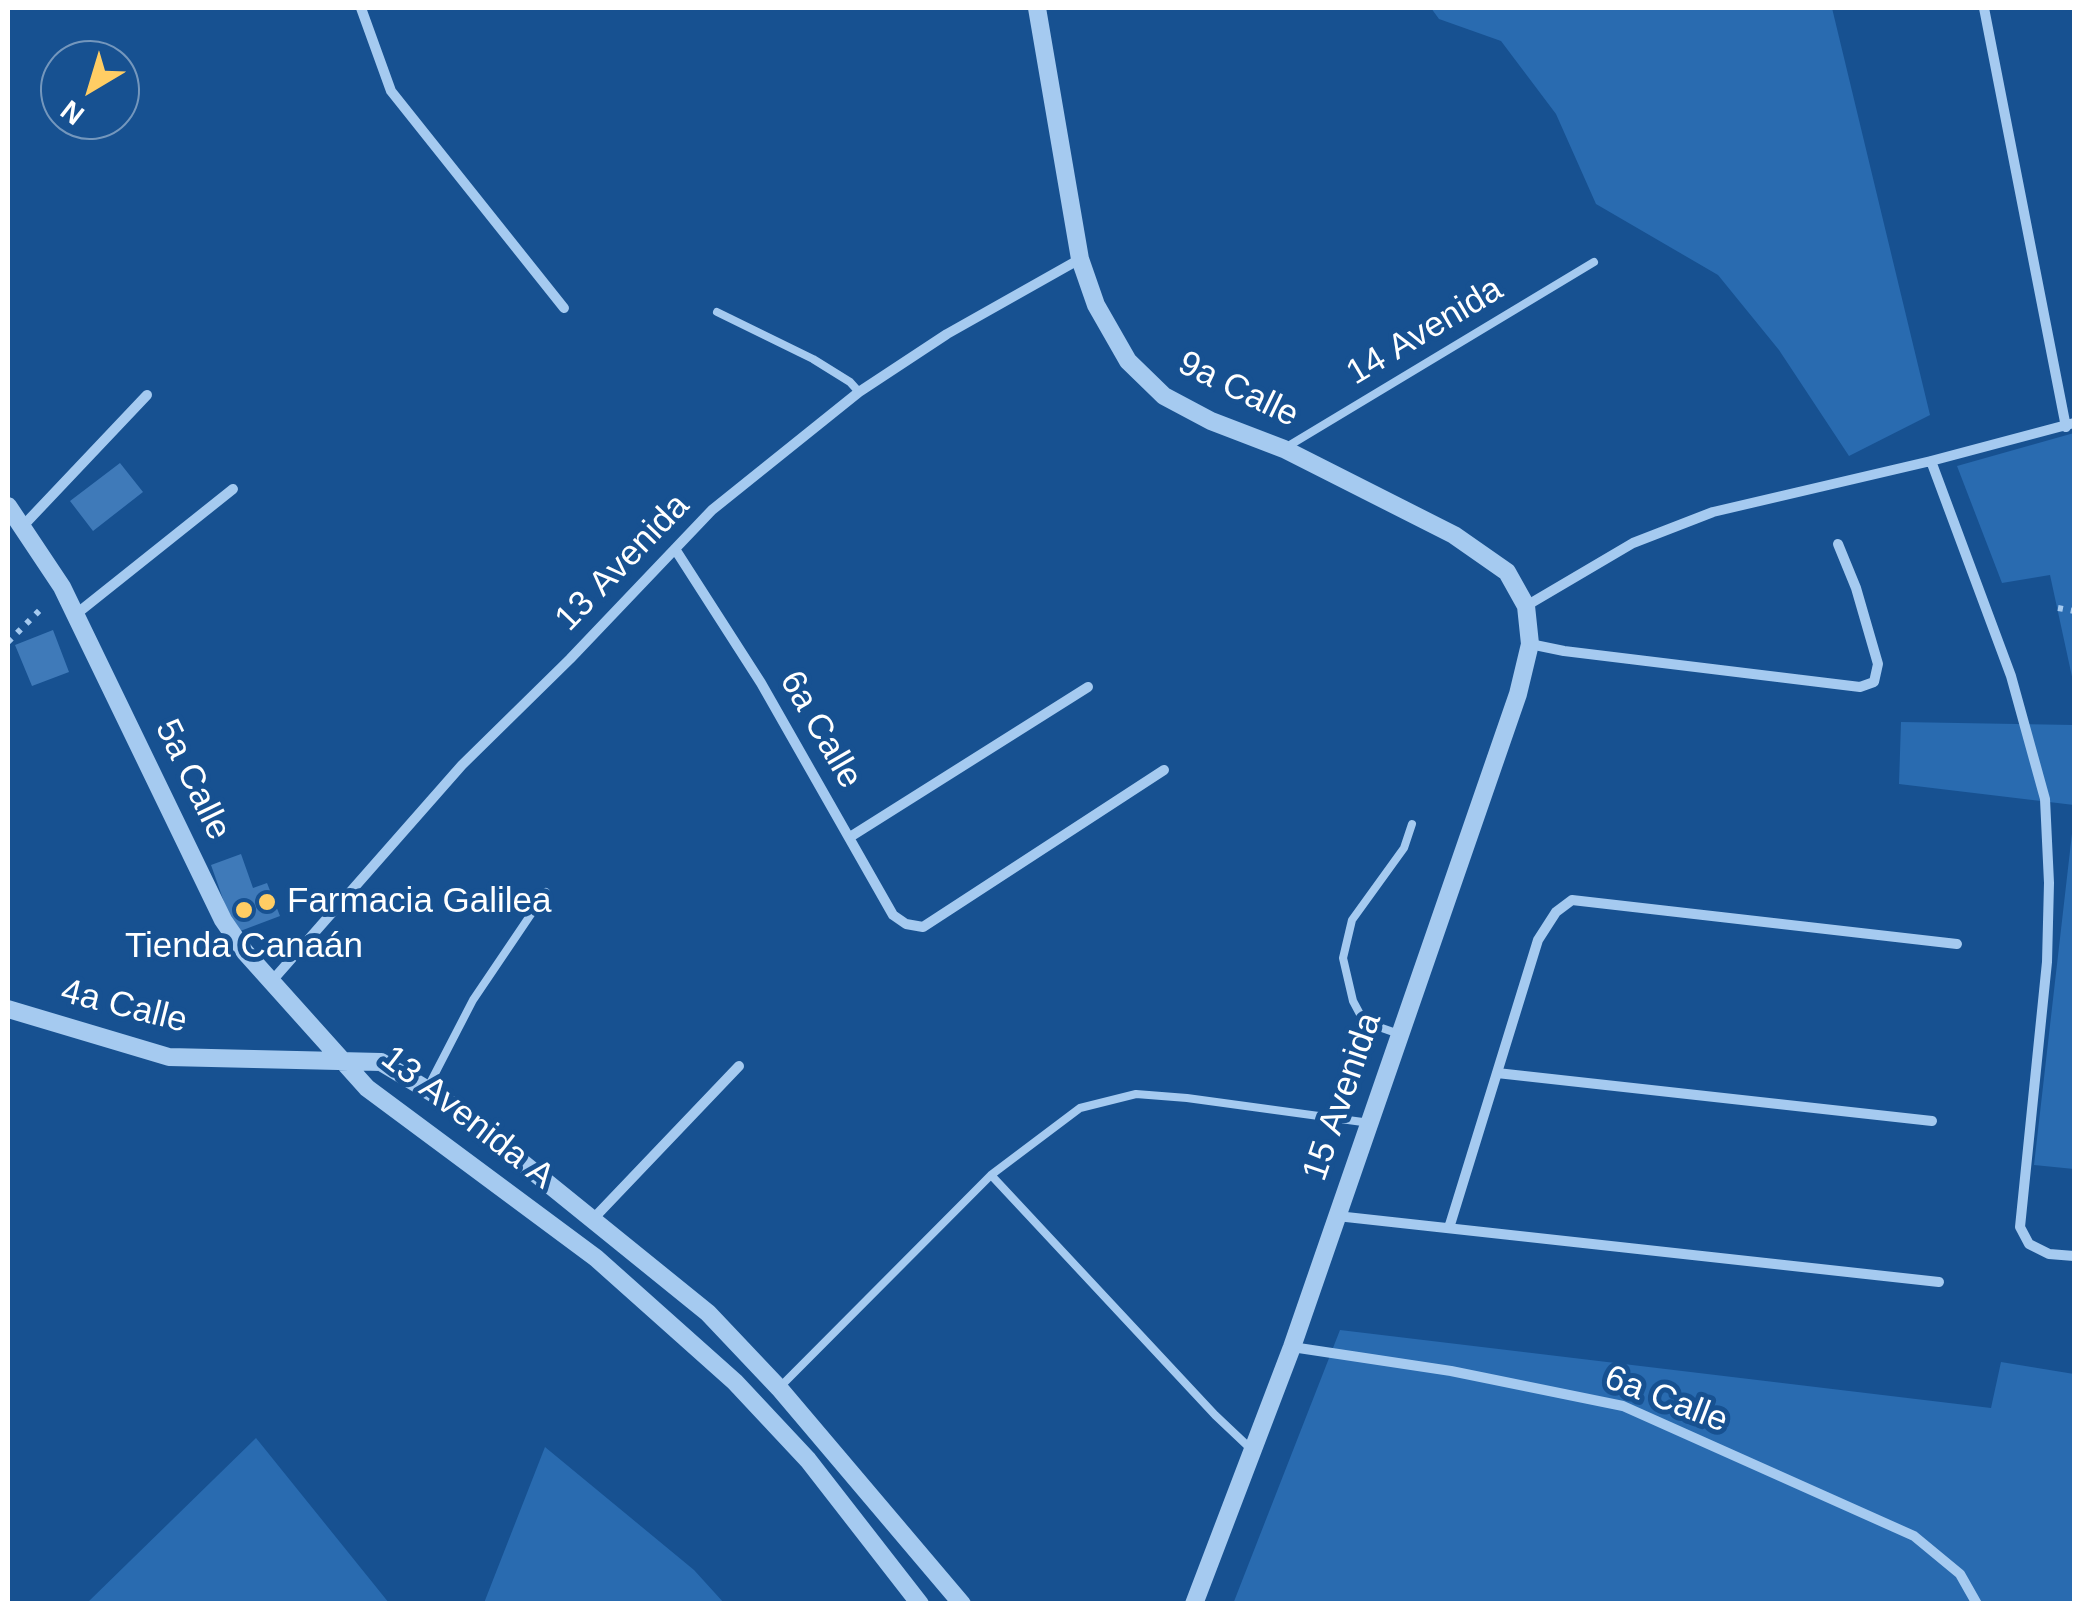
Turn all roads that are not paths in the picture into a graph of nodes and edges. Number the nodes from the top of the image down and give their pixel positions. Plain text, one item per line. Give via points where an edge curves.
1 (361, 8) edge
2 (1037, 8) edge
3 (1984, 8) edge
4 (1080, 259) junction
5 (1594, 262) dead end
6 (564, 308) dead end
7 (717, 312) dead end
8 (860, 392) junction
9 (147, 395) dead end
10 (2070, 425) edge
11 (1284, 448) junction
12 (1932, 461) junction
13 (233, 489) dead end
14 (8, 506) edge
15 (22, 527) junction
16 (1838, 544) dead end
17 (674, 549) junction
18 (1526, 606) junction
19 (75, 615) junction
20 (1530, 644) junction
21 (1088, 687) dead end
22 (1164, 770) dead end
23 (1412, 824) dead end
24 (850, 837) junction
25 (546, 892) dead end
26 (1957, 944) dead end
27 (271, 982) junction
28 (8, 1011) edge
29 (1399, 1034) junction
30 (347, 1062) junction
31 (738, 1066) dead end
32 (1497, 1072) junction
33 (427, 1089) junction
34 (1932, 1121) dead end
35 (1370, 1123) junction
36 (991, 1175) junction
37 (1337, 1216) junction
38 (593, 1218) junction
39 (1449, 1228) junction
40 (2074, 1256) edge
41 (1938, 1282) dead end
42 (1292, 1347) junction
43 (779, 1388) junction
44 (1252, 1450) junction
45 (920, 1604) edge
46 (962, 1604) edge
47 (1194, 1604) edge
48 (1977, 1604) edge

1 - 6 street via 391,92
2 - 4 street, 9a Calle
3 - 10 street
4 - 8 street, 13 Avenida
4 - 11 street, 9a Calle via 1096,305 1128,361 1164,396
5 - 11 lane, 14 Avenida
7 - 8 lane via 812,359
8 - 17 street, 13 Avenida via 712,510
9 - 15 street
10 - 12 street
11 - 18 street, 9a Calle via 1454,535 1507,572
12 - 18 street via 1713,512 1633,544
12 - 40 street via 2011,676 2045,799 2047,962 2020,1227 2029,1244
13 - 19 street
14 - 15 street, 5a Calle
15 - 19 street, 5a Calle
16 - 20 street via 1878,664 1874,682 1860,687
17 - 24 street, 6a Calle
17 - 27 street, 13 Avenida via 462,764
18 - 20 street, 15 Avenida
19 - 27 street, 5a Calle via 224,920
20 - 29 street, 15 Avenida
21 - 24 street
22 - 24 street, 6a Calle via 923,927 892,915
23 - 29 lane via 1404,848 1352,920 1343,958 1361,1016
25 - 33 lane via 474,1000
26 - 32 street via 1572,900 1538,940
27 - 30 street, 5a Calle
28 - 30 street, 4a Calle via 169,1056
29 - 35 street, 15 Avenida
30 - 33 street, 13 Avenida A via 381,1062
30 - 45 street, 13 Avenida A via 367,1088 596,1258 736,1382 808,1460
31 - 38 street
32 - 34 street
32 - 39 street
33 - 38 street, 13 Avenida A
35 - 36 lane via 1136,1094 1080,1108
35 - 37 street, 15 Avenida
36 - 43 lane
36 - 44 lane
37 - 39 street
37 - 42 street, 15 Avenida
38 - 43 street, 13 Avenida A via 708,1313
39 - 41 street
42 - 44 street, 15 Avenida
42 - 48 street, 6a Calle via 1623,1406 1914,1536 1960,1574
43 - 46 street, 13 Avenida A
44 - 47 street, 15 Avenida

